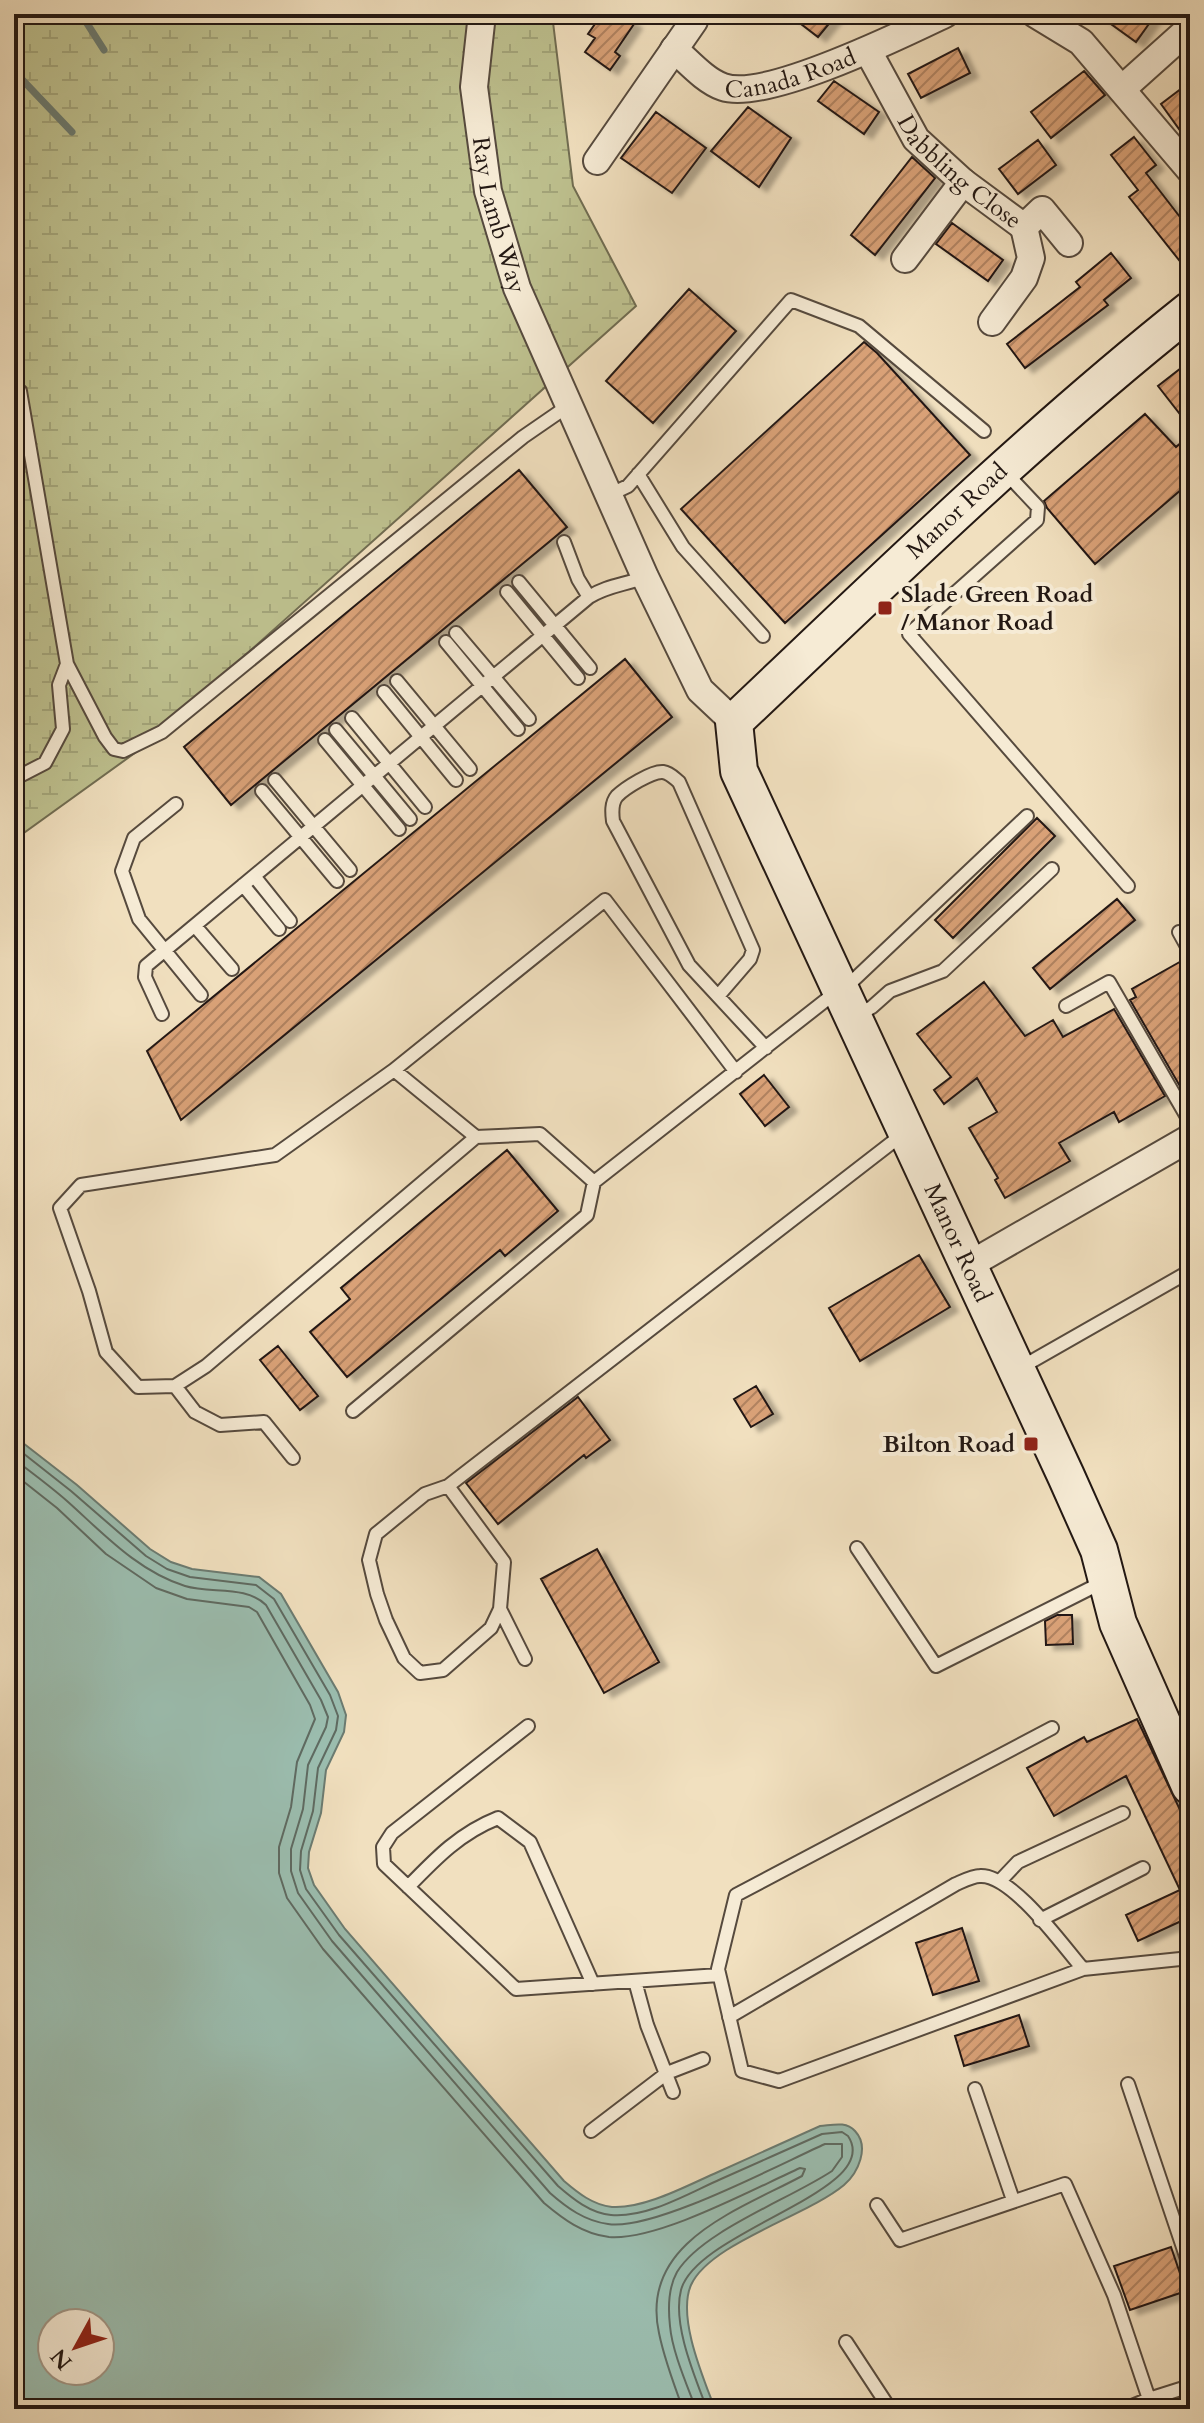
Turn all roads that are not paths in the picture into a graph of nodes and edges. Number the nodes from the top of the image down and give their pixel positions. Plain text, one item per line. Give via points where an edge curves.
1 (482, 14) edge
2 (945, 14) edge
3 (1035, 14) edge
4 (694, 21) dead end
5 (1190, 28) edge
6 (674, 49) junction
7 (868, 51) junction
8 (1122, 89) junction
9 (597, 161) dead end
10 (1190, 170) edge
11 (963, 182) junction
12 (1024, 227) junction
13 (1069, 243) dead end
14 (905, 259) dead end
15 (1190, 310) edge
16 (992, 322) dead end
17 (14, 387) edge
18 (568, 406) junction
19 (984, 431) dead end
20 (1002, 469) junction
21 (638, 474) junction
22 (609, 495) junction
23 (564, 542) dead end
24 (645, 577) junction
25 (519, 582) dead end
26 (507, 592) dead end
27 (589, 597) junction
28 (555, 626) junction
29 (543, 636) junction
30 (763, 636) dead end
31 (67, 664) junction
32 (590, 668) dead end
33 (493, 677) junction
34 (578, 678) dead end
35 (397, 681) dead end
36 (483, 686) junction
37 (384, 692) dead end
38 (352, 718) dead end
39 (529, 719) dead end
40 (734, 722) junction
41 (435, 726) junction
42 (518, 729) dead end
43 (336, 730) dead end
44 (421, 737) junction
45 (325, 740) dead end
46 (389, 763) junction
47 (470, 769) dead end
48 (374, 776) junction
49 (14, 779) edge
50 (275, 780) dead end
51 (456, 780) dead end
52 (363, 785) junction
53 (262, 791) dead end
54 (176, 804) dead end
55 (425, 807) dead end
56 (1027, 816) dead end
57 (410, 819) dead end
58 (314, 826) junction
59 (399, 829) dead end
60 (300, 837) junction
61 (1052, 869) dead end
62 (350, 870) dead end
63 (254, 876) junction
64 (337, 881) dead end
65 (243, 885) junction
66 (1128, 886) dead end
67 (195, 926) junction
68 (1179, 932) dead end
69 (164, 951) junction
70 (1190, 952) edge
71 (232, 969) dead end
72 (201, 995) dead end
73 (719, 995) junction
74 (847, 1005) junction
75 (1066, 1006) dead end
76 (162, 1014) dead end
77 (766, 1048) junction
78 (394, 1070) junction
79 (736, 1072) junction
80 (1190, 1122) edge
81 (905, 1132) junction
82 (476, 1137) junction
83 (1190, 1138) edge
84 (594, 1182) junction
85 (969, 1265) junction
86 (1190, 1271) edge
87 (1017, 1369) junction
88 (175, 1386) junction
89 (353, 1411) dead end
90 (293, 1458) dead end
91 (448, 1486) junction
92 (857, 1548) dead end
93 (1106, 1581) junction
94 (500, 1609) junction
95 (525, 1659) dead end
96 (528, 1726) dead end
97 (1052, 1728) dead end
98 (1187, 1771) edge
99 (1123, 1813) dead end
100 (1143, 1868) dead end
101 (1000, 1881) junction
102 (408, 1887) junction
103 (1040, 1920) junction
104 (1190, 1958) edge
105 (1083, 1969) junction
106 (719, 1975) junction
107 (635, 1981) junction
108 (593, 1984) junction
109 (729, 2017) junction
110 (703, 2059) dead end
111 (667, 2073) junction
112 (1128, 2084) dead end
113 (975, 2089) dead end
114 (673, 2092) dead end
115 (591, 2131) dead end
116 (1013, 2200) junction
117 (877, 2205) dead end
118 (1190, 2268) edge
119 (846, 2342) dead end
120 (1190, 2386) edge
121 (1149, 2399) junction
122 (890, 2409) edge
123 (1125, 2409) edge

1 - 18 street, Ray Lamb Way via 474,87 488,191 517,288
2 - 7 street, Canada Road
3 - 8 street via 1081,42
4 - 6 street
5 - 8 street
6 - 7 street, Canada Road via 724,88 788,80
6 - 9 street
7 - 11 street, Dabbling Close via 916,139
8 - 10 street
11 - 12 street, Dabbling Close
11 - 14 street
12 - 13 street, Dabbling Close via 1042,210
12 - 16 street via 1031,258 1024,278
15 - 20 street, Manor Road
17 - 31 lane via 20,391
18 - 22 street
18 - 31 lane via 523,437 162,732 123,751 114,749
19 - 21 lane via 859,326 791,300
20 - 40 street, Manor Road
20 - 66 lane via 1038,507 1037,520 909,634
21 - 22 lane
21 - 30 lane via 683,547
22 - 24 street
23 - 27 lane
24 - 27 lane via 604,587
24 - 40 street via 700,690
25 - 28 lane
26 - 29 lane
27 - 28 lane
28 - 29 lane
28 - 32 lane
29 - 33 lane
29 - 34 lane
31 - 49 lane via 59,685 63,729 45,763
33 - 36 lane
33 - 36 lane via 451,637
33 - 39 lane
35 - 41 lane
36 - 41 lane
36 - 42 lane
37 - 44 lane
38 - 46 lane
40 - 74 street, Manor Road via 739,771
41 - 44 lane
41 - 47 lane
43 - 48 lane
44 - 46 lane
44 - 51 lane
45 - 52 lane
46 - 48 lane
46 - 55 lane
48 - 52 lane
48 - 57 lane
50 - 58 lane
52 - 58 lane
52 - 59 lane
53 - 60 lane
54 - 69 lane via 134,838 122,871 139,919
56 - 74 lane
58 - 60 lane
58 - 62 lane
60 - 63 lane
60 - 64 lane
61 - 74 lane via 943,971 890,991 872,1007
63 - 65 lane
63 - 65 lane via 284,925
65 - 67 lane
67 - 69 lane
67 - 71 lane
68 - 70 lane
69 - 72 lane
69 - 76 lane via 144,972
73 - 73 lane via 689,965 613,821 615,797 659,771 679,782 753,950
73 - 77 lane
74 - 77 lane via 826,1000
74 - 81 street, Manor Road
75 - 80 lane via 1109,982
77 - 79 lane
78 - 79 lane via 605,900
78 - 82 lane
78 - 88 lane via 275,1155 81,1185 60,1208 106,1352 138,1387
79 - 84 lane
81 - 85 street, Manor Road
81 - 91 lane
82 - 84 lane via 540,1134
82 - 88 lane via 206,1366
83 - 85 street
84 - 89 lane via 587,1215
85 - 87 street, Manor Road
86 - 87 lane
87 - 93 street, Manor Road via 1099,1550
88 - 90 lane via 195,1412 220,1425 264,1422
91 - 94 lane via 504,1562
91 - 94 lane via 425,1494 376,1534 369,1560 386,1620 404,1658 420,1673 443,1670 491,1628
92 - 93 lane via 936,1666
93 - 98 street, Manor Road via 1118,1623
94 - 95 lane
96 - 102 lane via 392,1833 383,1847 384,1864
97 - 106 lane via 736,1895
99 - 101 lane via 1018,1862
100 - 103 lane
101 - 103 lane
101 - 109 lane via 981,1875 956,1884
102 - 108 lane via 516,1989
102 - 108 lane via 471,1828 498,1818 530,1842
103 - 105 lane
104 - 105 lane
105 - 109 lane via 779,2081 742,2071
106 - 107 lane
106 - 109 lane
107 - 108 lane
107 - 111 lane
110 - 111 lane
111 - 114 lane
111 - 115 lane
112 - 118 lane
113 - 116 lane
116 - 117 lane via 900,2240
116 - 121 lane via 1065,2184 1114,2295
119 - 122 lane
120 - 121 lane
121 - 123 lane

